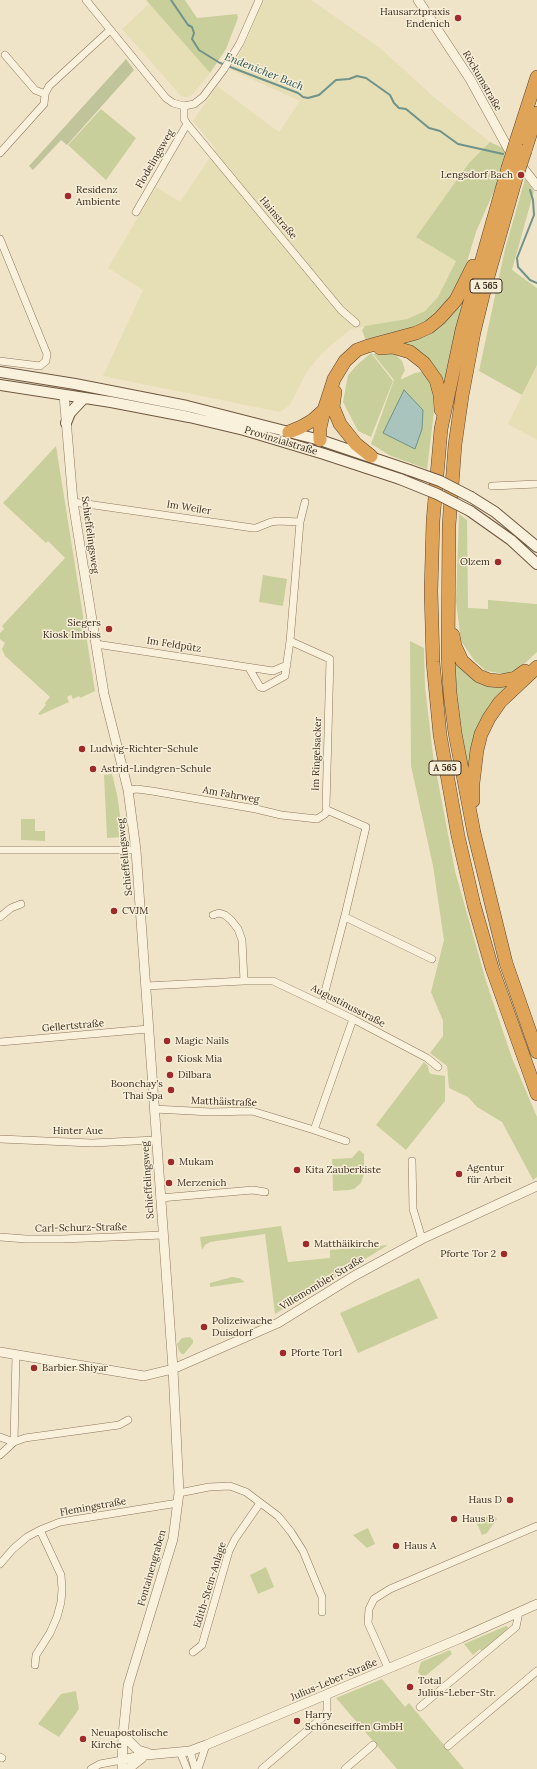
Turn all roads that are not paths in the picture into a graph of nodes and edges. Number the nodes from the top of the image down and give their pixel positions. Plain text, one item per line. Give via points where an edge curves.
1 (86, 0) edge
2 (258, 0) edge
3 (418, 0) edge
4 (110, 30) junction
5 (5, 55) dead end
6 (537, 78) edge
7 (45, 94) junction
8 (184, 106) junction
9 (537, 113) edge
10 (187, 124) junction
11 (520, 147) junction
12 (0, 153) edge
13 (516, 173) junction
14 (537, 186) edge
15 (136, 212) dead end
16 (0, 239) edge
17 (486, 241) junction
18 (356, 323) dead end
19 (381, 345) junction
20 (0, 360) edge
21 (0, 372) edge
22 (53, 380) junction
23 (0, 385) edge
24 (84, 386) junction
25 (64, 395) junction
26 (84, 398) junction
27 (328, 408) junction
28 (66, 423) junction
29 (442, 429) junction
30 (289, 432) junction
31 (320, 440) junction
32 (304, 448) junction
33 (324, 454) junction
34 (371, 456) junction
35 (537, 484) edge
36 (492, 486) dead end
37 (74, 502) junction
38 (305, 502) dead end
39 (300, 522) junction
40 (537, 547) edge
41 (537, 564) edge
42 (448, 606) junction
43 (290, 640) junction
44 (96, 644) junction
45 (537, 660) edge
46 (287, 665) junction
47 (537, 667) edge
48 (249, 668) junction
49 (128, 790) junction
50 (327, 810) junction
51 (474, 833) junction
52 (0, 850) edge
53 (136, 850) junction
54 (21, 904) dead end
55 (213, 915) dead end
56 (0, 917) edge
57 (345, 917) junction
58 (432, 958) dead end
59 (244, 981) junction
60 (146, 986) junction
61 (322, 1003) junction
62 (353, 1019) junction
63 (148, 1028) junction
64 (0, 1042) edge
65 (537, 1052) edge
66 (438, 1067) dead end
67 (537, 1094) edge
68 (154, 1109) junction
69 (314, 1130) junction
70 (0, 1139) edge
71 (156, 1140) junction
72 (346, 1141) dead end
73 (412, 1161) dead end
74 (537, 1186) edge
75 (265, 1192) dead end
76 (160, 1198) junction
77 (163, 1235) junction
78 (0, 1237) edge
79 (422, 1238) junction
80 (0, 1352) edge
81 (16, 1355) junction
82 (173, 1369) junction
83 (128, 1420) dead end
84 (0, 1437) edge
85 (14, 1442) junction
86 (0, 1455) edge
87 (178, 1493) junction
88 (178, 1503) junction
89 (260, 1503) junction
90 (537, 1526) edge
91 (40, 1530) junction
92 (0, 1564) edge
93 (537, 1604) edge
94 (322, 1612) dead end
95 (519, 1612) junction
96 (193, 1652) dead end
97 (35, 1665) dead end
98 (388, 1668) junction
99 (537, 1671) edge
100 (327, 1694) junction
101 (420, 1707) dead end
102 (123, 1735) junction
103 (206, 1745) junction
104 (373, 1745) dead end
105 (448, 1746) dead end
106 (190, 1750) junction
107 (180, 1752) junction
108 (153, 1755) junction
109 (122, 1764) edge
110 (130, 1767) edge
111 (91, 1769) edge
112 (187, 1769) edge
113 (196, 1769) edge
114 (262, 1769) edge
115 (345, 1769) edge

1 - 4 street
2 - 8 street via 246,32 226,66 203,97 194,104
3 - 13 street, Röckumstraße via 470,79 500,135
4 - 7 street via 55,80
4 - 8 street via 166,98
5 - 7 street via 36,90
6 - 11 highway, A 565
7 - 12 street via 44,104
8 - 10 street, Flodelingsweg via 184,119
9 - 11 highway, A 565
10 - 15 street, Flodelingsweg
10 - 18 street, Hainstraße via 341,310
11 - 13 highway, A 565, bridge
13 - 14 street, Röckumstraße
13 - 17 highway, A 565
13 - 42 highway, A 565 via 474,332 462,396 455,445 449,525
16 - 20 street via 47,354 46,361 40,366
17 - 19 highway via 456,300 440,318 416,333
17 - 29 highway, A 565 via 462,330
19 - 27 highway via 359,353 349,363 338,380
19 - 29 highway via 410,352 424,363 436,380 440,395
21 - 22 main road, Provinzialstraße
22 - 24 main road, Provinzialstraße
22 - 25 main road
23 - 25 main road, Provinzialstraße
24 - 25 main road
24 - 30 main road, Provinzialstraße via 187,406
25 - 26 main road, Provinzialstraße
25 - 28 street, Schieffelingsweg
26 - 28 main road via 70,413
26 - 32 main road, Provinzialstraße via 190,417
27 - 30 highway via 314,420
27 - 31 highway via 330,422
27 - 34 highway via 347,435
28 - 37 street, Schieffelingsweg
29 - 67 highway, A 565 via 432,521 430,591 432,662 440,735 458,836 474,905 492,968
30 - 31 main road, Provinzialstraße
31 - 32 main road via 313,446
31 - 33 main road
31 - 34 main road, Provinzialstraße
32 - 33 main road, Provinzialstraße
33 - 41 main road, Provinzialstraße, bridge via 400,479 470,511 511,540
34 - 40 main road, Provinzialstraße, bridge via 440,481 471,497 496,512
35 - 36 street
37 - 39 street, Im Weiler via 252,528 278,521
37 - 44 street, Schieffelingsweg
38 - 39 street
39 - 43 street
42 - 45 highway via 455,646 462,661 479,676 489,680 508,680
42 - 51 highway, A 565 via 451,701
43 - 46 street
43 - 50 street, Im Ringelsacker via 330,659
44 - 48 street, Im Feldpütz
44 - 49 street, Schieffelingsweg via 104,694
46 - 48 street, Im Feldpütz via 273,671
46 - 48 street via 285,676 263,688
47 - 51 highway via 500,702 481,734 473,783
49 - 50 street, Am Fahrweg via 152,791 281,815 317,818
49 - 53 street, Schieffelingsweg
50 - 57 street via 366,827
51 - 65 highway, A 565 via 506,963
52 - 53 street
53 - 60 street, Schieffelingsweg
54 - 56 street
55 - 59 street via 225,915 238,929 242,940
57 - 58 street
57 - 61 street
59 - 60 street, Augustinusstraße
59 - 61 street, Augustinusstraße via 273,981
60 - 63 street, Schieffelingsweg
61 - 62 street, Augustinusstraße
62 - 66 street, Augustinusstraße via 427,1058
62 - 69 street
63 - 64 street, Gellertstraße
63 - 68 street, Schieffelingsweg
68 - 69 street, Matthäistraße via 252,1111
68 - 71 street, Schieffelingsweg
69 - 72 street, Matthäistraße
70 - 71 street, Hinter Aue via 92,1143
71 - 76 street, Schieffelingsweg
73 - 79 street via 413,1209
74 - 79 street, Villemombler Straße
75 - 76 street via 253,1190
76 - 77 street, Schieffelingsweg
77 - 78 street, Carl-Schurz-Straße via 62,1239
77 - 82 street, Schieffelingsweg
79 - 82 street, Villemombler Straße via 278,1323
80 - 81 street, Villemombler Straße
81 - 82 street, Villemombler Straße via 139,1376
81 - 85 street
82 - 87 street, Fontainengraben
83 - 85 street via 119,1425 25,1438
84 - 85 street
85 - 86 street
87 - 88 street, Fontainengraben
87 - 89 street via 230,1486 246,1492
88 - 91 street, Flemingstraße via 60,1522
88 - 102 street, Fontainengraben via 173,1539 128,1686
89 - 94 street via 278,1516 299,1543 322,1597
89 - 96 street, Edith-Stein-Anlage via 229,1550 202,1645
90 - 98 street via 390,1589 374,1599 369,1609 368,1623
91 - 92 street, Flemingstraße via 14,1548
91 - 97 street via 61,1575 62,1589 57,1617 36,1655
93 - 95 street, Julius-Leber-Straße
95 - 98 street, Julius-Leber-Straße
95 - 101 street via 516,1626
98 - 100 street, Julius-Leber-Straße
99 - 105 street
100 - 103 street, Julius-Leber-Straße
100 - 114 street via 328,1711 324,1716
102 - 108 street via 138,1750
102 - 109 street, Fontainengraben
103 - 106 street, Julius-Leber-Straße
103 - 113 street
104 - 115 street
106 - 107 street, Julius-Leber-Straße
106 - 113 street
107 - 108 street, Julius-Leber-Straße
107 - 112 street
108 - 109 street, Julius-Leber-Straße
108 - 110 street, Julius-Leber-Straße via 141,1758
109 - 110 street, Julius-Leber-Straße
109 - 111 street via 100,1764

